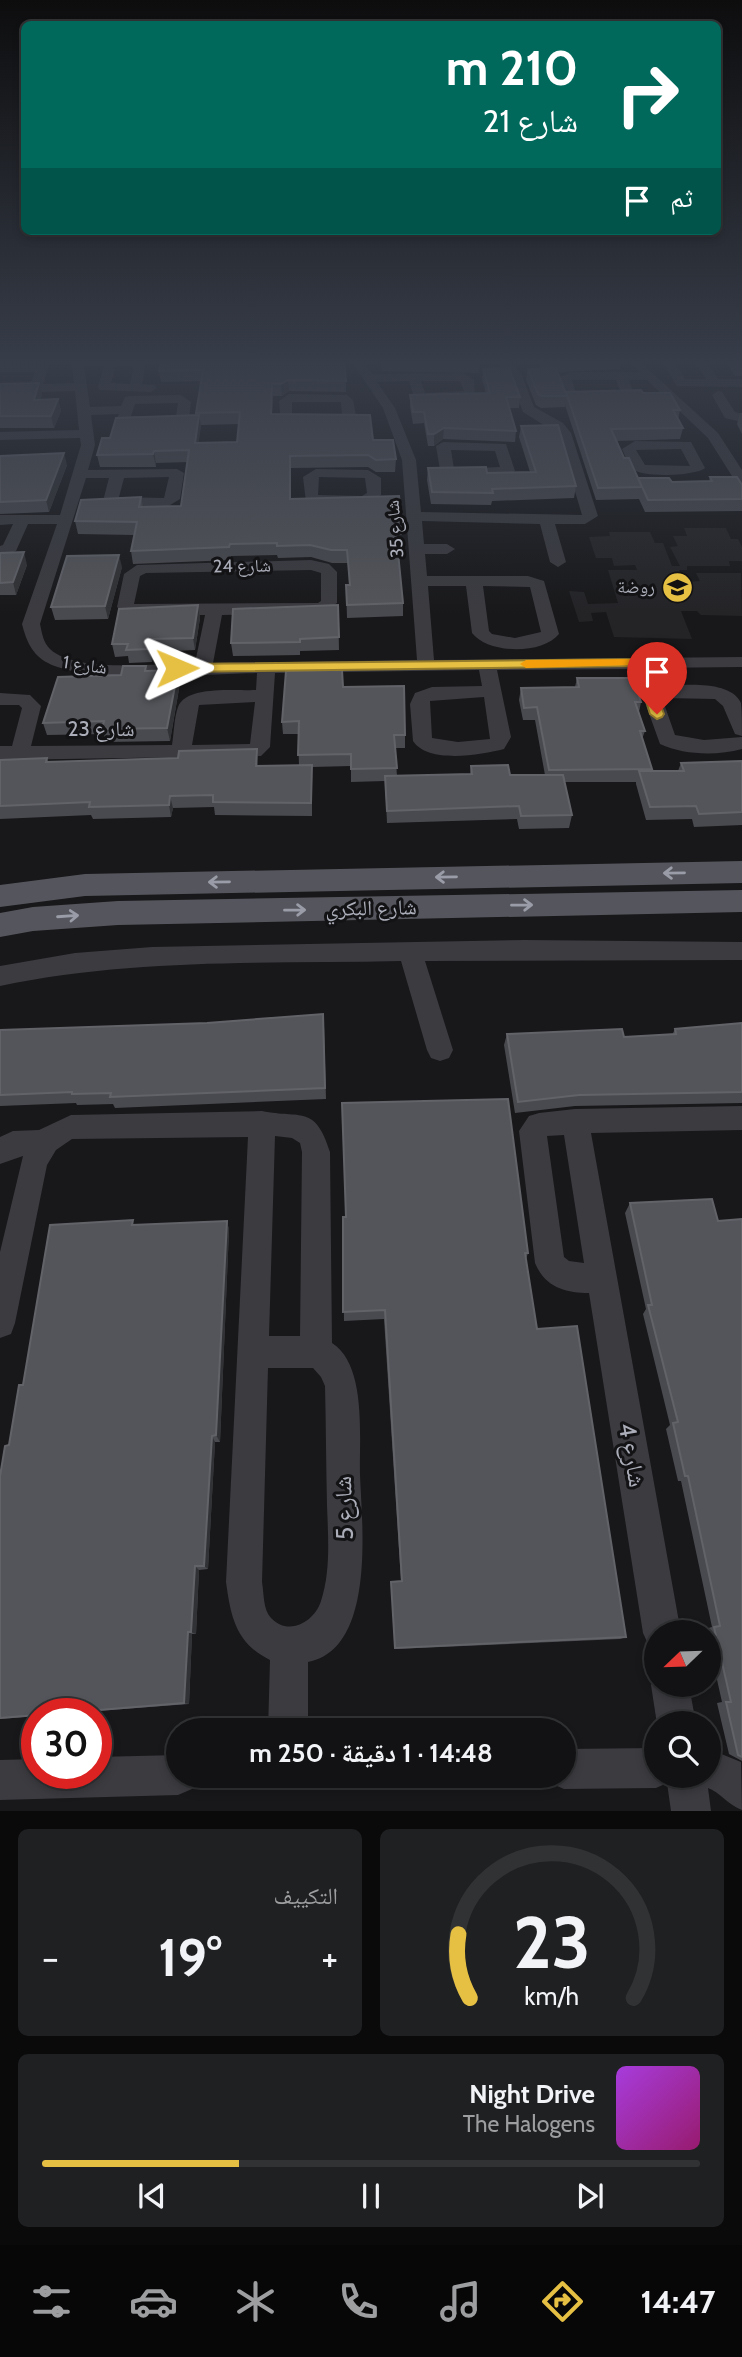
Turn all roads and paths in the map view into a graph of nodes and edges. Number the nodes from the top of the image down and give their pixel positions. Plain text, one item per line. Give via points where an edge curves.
1 (88, 445) edge
2 (422, 445) edge
3 (568, 445) edge
4 (719, 445) edge
5 (694, 457) dead end
6 (728, 457) junction
7 (118, 473) junction
8 (80, 474) junction
9 (742, 481) edge
10 (413, 516) junction
11 (65, 519) junction
12 (546, 519) junction
13 (0, 520) edge
14 (22, 520) junction
15 (446, 544) dead end
16 (416, 545) junction
17 (0, 552) edge
18 (558, 562) dead end
19 (419, 581) junction
20 (474, 581) junction
21 (214, 610) junction
22 (738, 660) edge
23 (640, 662) junction
24 (487, 664) junction
25 (267, 666) junction
26 (426, 666) junction
27 (204, 667) junction
28 (491, 691) junction
29 (649, 692) junction
30 (266, 695) junction
31 (0, 699) edge
32 (742, 730) edge
33 (742, 743) edge
34 (10, 752) edge
35 (181, 752) junction
36 (742, 872) edge
37 (0, 896) edge
38 (742, 901) edge
39 (0, 925) edge
40 (742, 951) edge
41 (410, 952) junction
42 (0, 976) edge
43 (440, 1050) dead end
44 (742, 1118) edge
45 (575, 1121) junction
46 (262, 1123) junction
47 (43, 1143) junction
48 (0, 1152) edge
49 (602, 1278) junction
50 (1, 1311) edge
51 (254, 1352) junction
52 (316, 1352) junction
53 (660, 1620) edge
54 (289, 1647) junction
55 (288, 1718) edge
56 (644, 1768) edge
57 (576, 1769) edge
58 (721, 1771) edge
59 (166, 1775) edge
60 (0, 1780) edge
61 (688, 1788) edge
62 (742, 1790) edge
63 (691, 1811) edge

1 - 8 street, شارع 1
2 - 10 street, شارع 35 via 392,485
3 - 12 street via 591,514 585,519
4 - 6 street
5 - 6 street
6 - 9 street
7 - 7 street via 177,473 173,499 167,503 110,501
7 - 8 street
8 - 11 street, شارع 1
10 - 12 street
10 - 16 street, شارع 35
11 - 14 street
11 - 27 street, شارع 1 via 31,624 40,649 52,660 93,669
12 - 18 street
13 - 14 street
14 - 17 street via 10,548
15 - 16 street
16 - 19 street, شارع 35
19 - 20 street
19 - 26 street, شارع 35
20 - 20 street via 538,584 550,634 534,642 485,639
21 - 21 street, شارع 24 via 322,607 329,603 329,572 311,565 143,568 132,574 127,609
21 - 27 street
22 - 23 street, شارع 1
23 - 24 street, شارع 1
23 - 29 street
24 - 26 street, شارع 1
24 - 28 street
25 - 26 street, شارع 1
25 - 27 street, شارع 1
25 - 30 street, شارع 23
28 - 28 street via 500,737 497,744 433,748 423,741 422,697
29 - 32 street via 723,695 731,702
29 - 33 street via 664,736 671,742 683,746
30 - 35 street via 192,701
30 - 35 street, شارع 23 via 258,750
31 - 34 street, شارع 23 via 23,699 32,706
34 - 35 street, شارع 23
36 -> 37 main road, شارع البكري via 85,885
39 -> 38 main road, شارع البكري via 118,913
40 - 41 street via 606,947
41 - 42 street via 164,957 35,967
41 - 43 street
44 - 45 street
45 - 49 street, شارع 4
45 - 49 street via 539,1125 533,1131 548,1252 555,1271 565,1277
46 - 47 street via 71,1127
46 - 51 street
46 - 52 street via 297,1126 311,1135 316,1153
47 - 48 street via 13,1144
47 - 50 street via 33,1165
49 - 53 street, شارع 4
51 - 52 street
51 - 54 street via 244,1582 248,1610 258,1631
52 - 54 street, شارع 5 via 334,1365 341,1386 346,1564 340,1602 328,1628 311,1643
54 - 55 street
56 - 57 street
58 - 62 street
59 - 60 street
61 - 63 street

